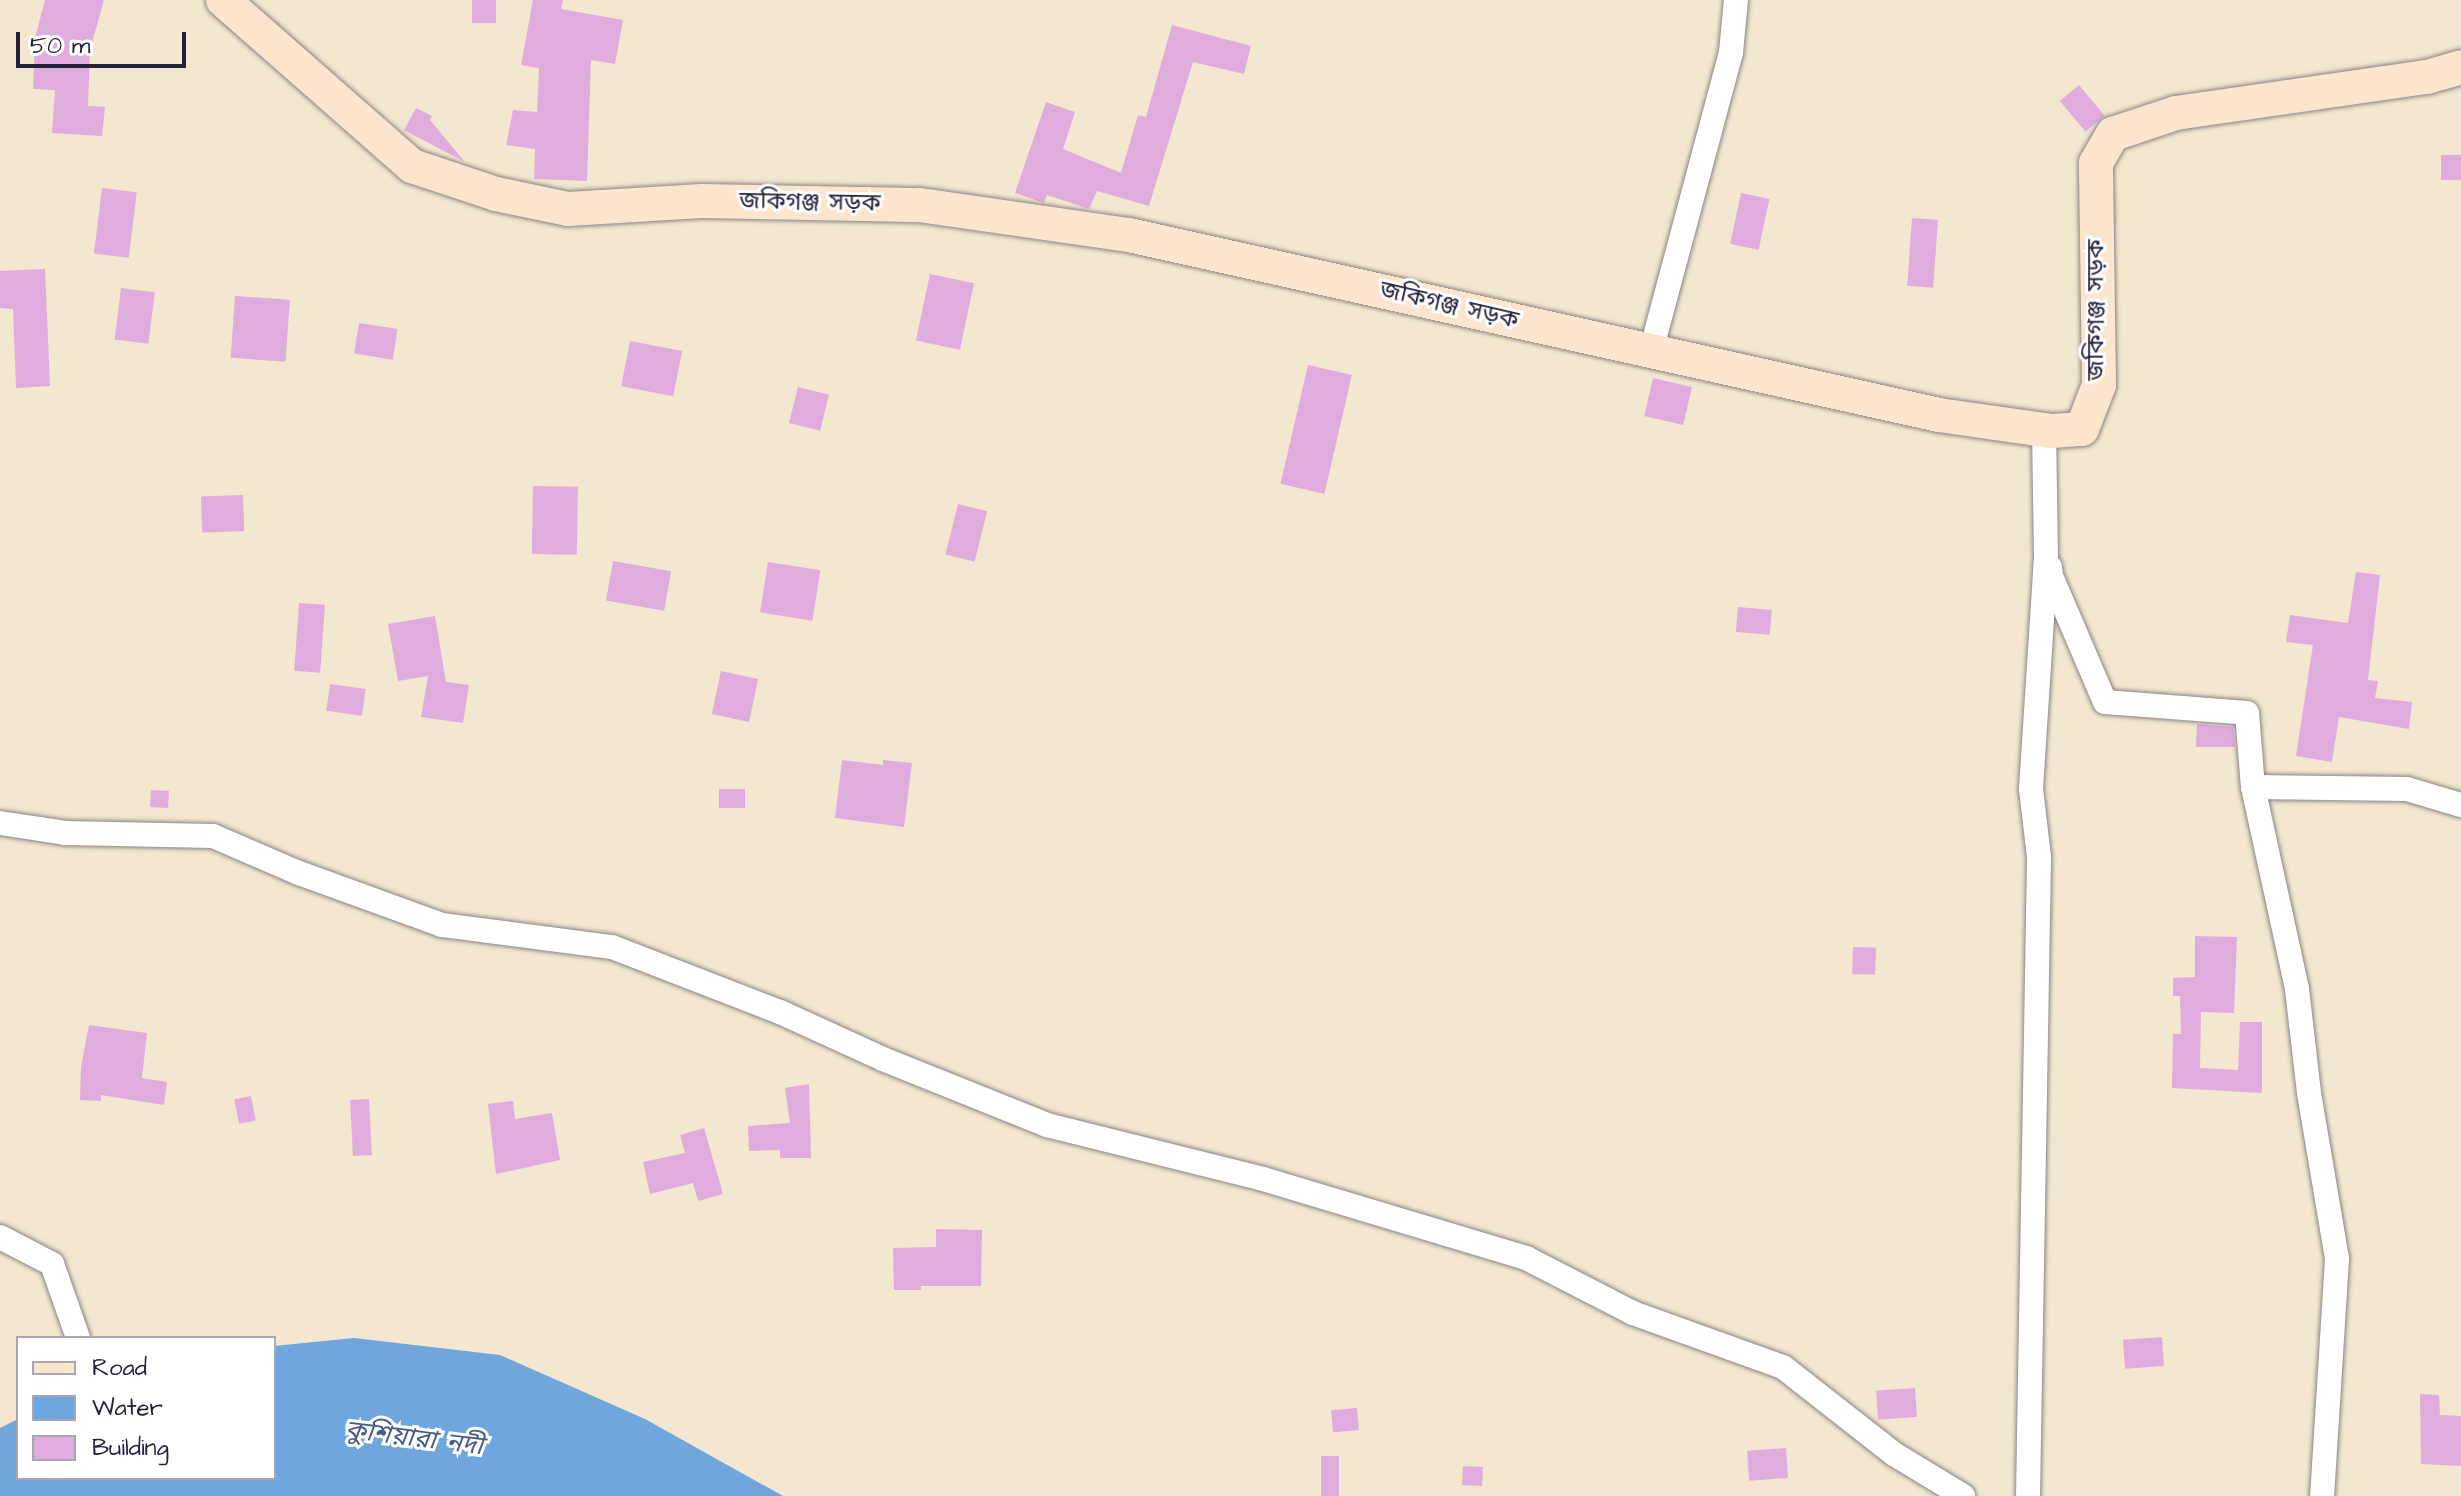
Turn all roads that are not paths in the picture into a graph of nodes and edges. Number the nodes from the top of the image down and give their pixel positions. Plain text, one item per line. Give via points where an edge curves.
1 (223, 0) edge
2 (1736, 0) edge
3 (2461, 67) edge
4 (1651, 351) junction
5 (2048, 431) junction
6 (2253, 787) junction
7 (2461, 805) edge
8 (0, 823) edge
9 (0, 1237) edge
10 (77, 1336) edge
11 (1963, 1496) edge
12 (2028, 1496) edge
13 (2322, 1496) edge

1 - 4 main road, জকিগঞ্জ সড়ক via 412,166 496,194 568,209 702,201 950,209 1129,235
2 - 4 street via 1731,52
3 - 5 main road, জকিগঞ্জ সড়ক via 2427,77 2176,113 2113,134 2096,163 2099,385 2082,429
4 - 5 main road, জকিগঞ্জ সড়ক via 1939,415
5 - 6 street via 2051,576 2105,702 2247,713
5 - 12 street via 2031,789 2039,857
6 - 7 street via 2407,789
6 - 13 street via 2297,989 2337,1259
8 - 11 street via 65,833 213,836 442,925 612,947 1047,1125 1263,1179 1526,1258 1633,1313 1783,1367 1894,1454
9 - 10 street via 52,1264

